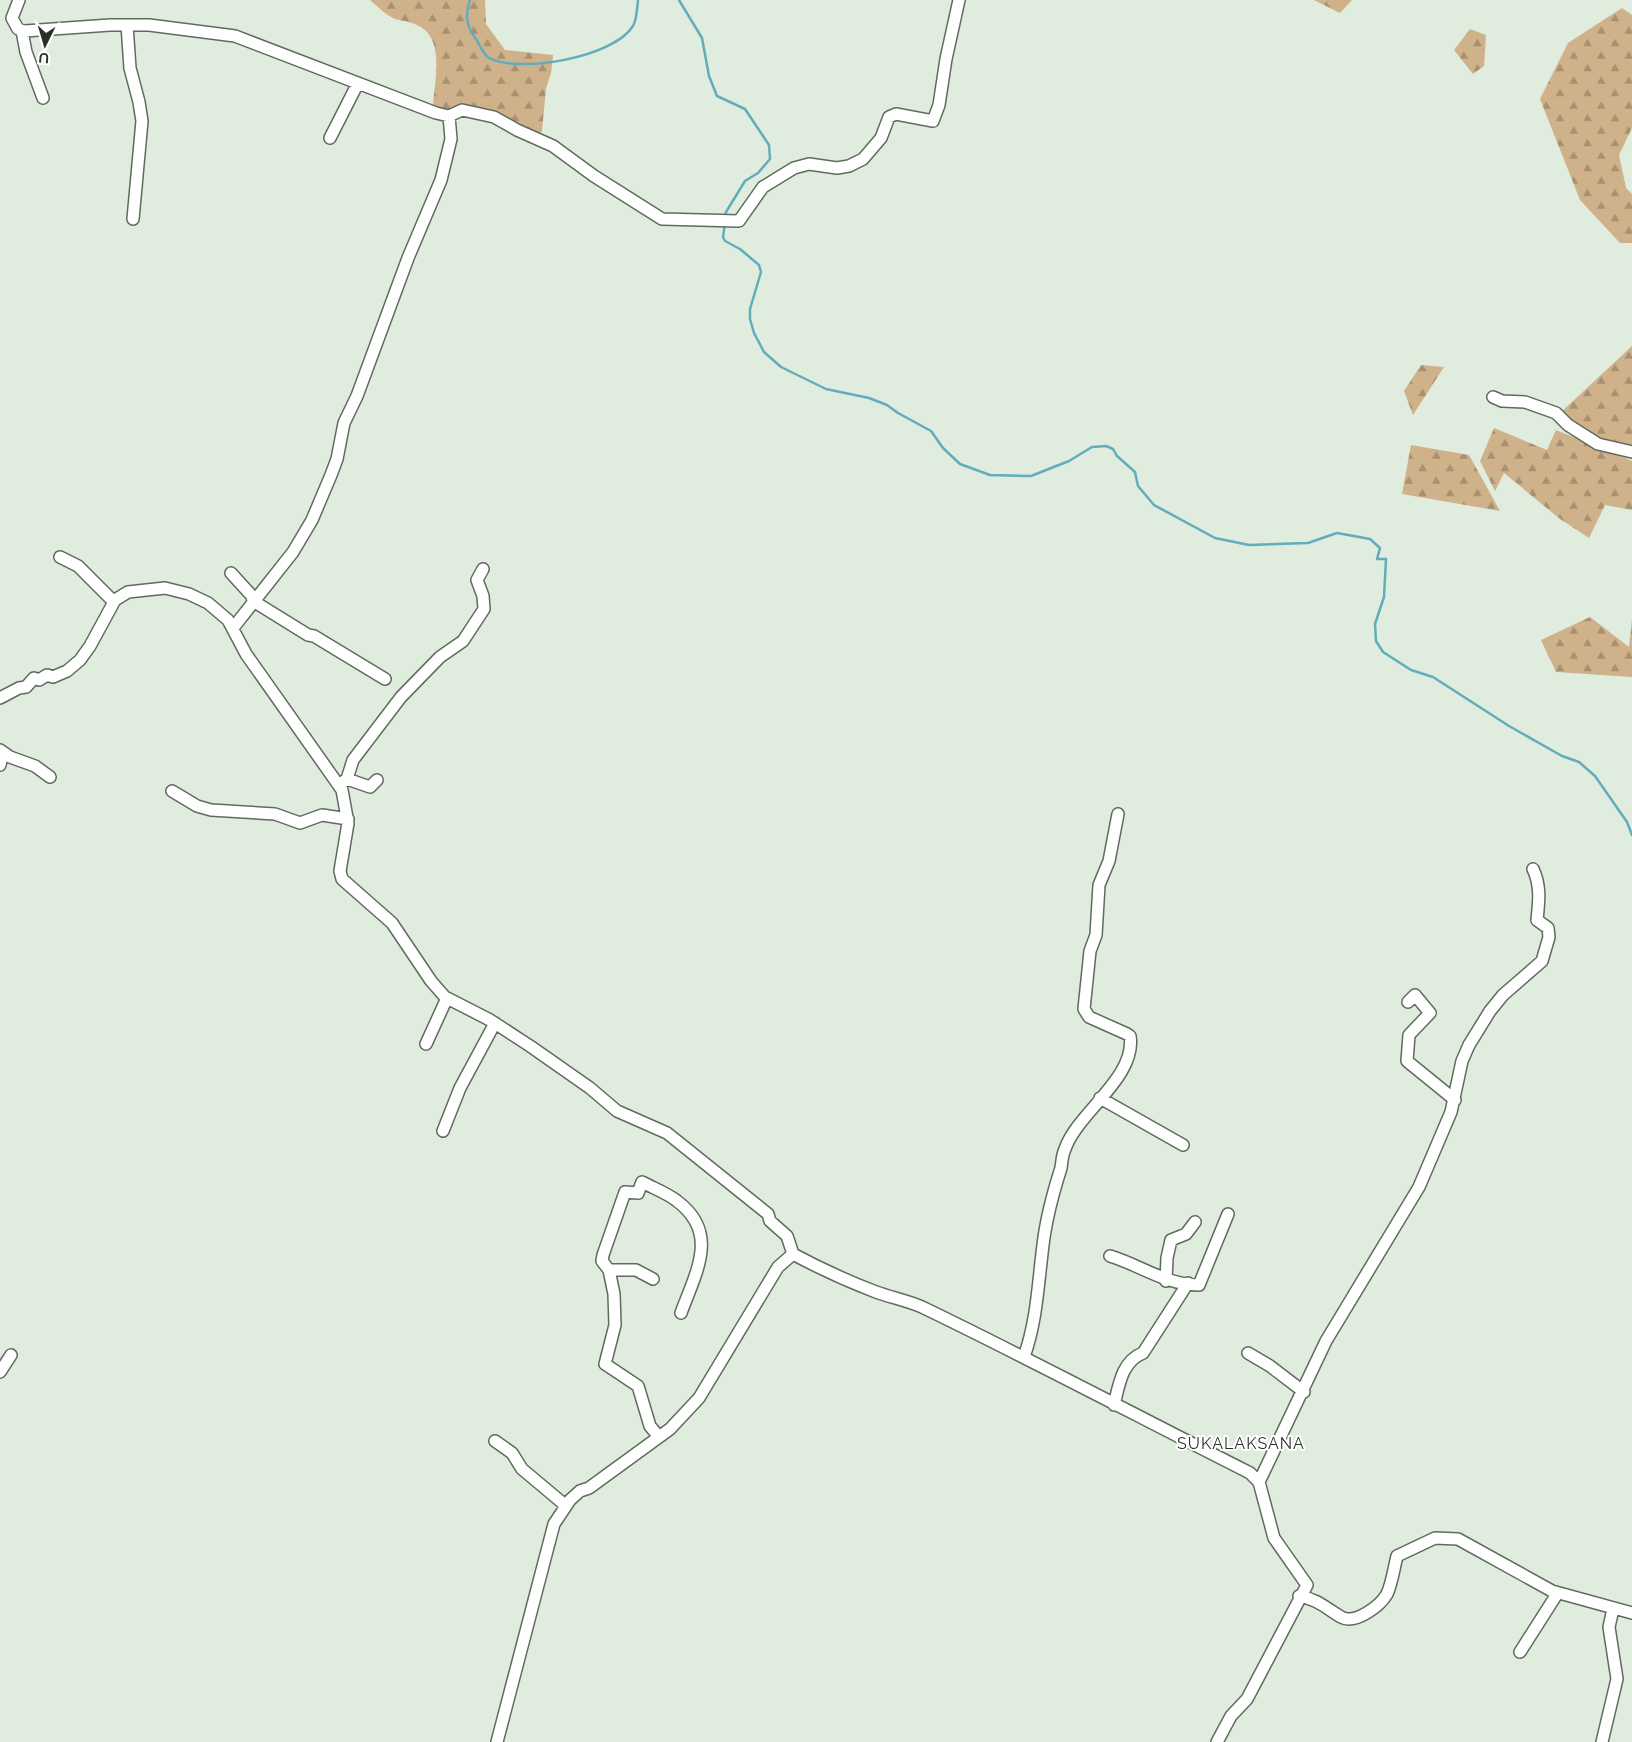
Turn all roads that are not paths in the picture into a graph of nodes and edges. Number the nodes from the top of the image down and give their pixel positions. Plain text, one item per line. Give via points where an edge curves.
1 (19, 0) edge
2 (959, 0) edge
3 (128, 24) junction
4 (22, 31) junction
5 (358, 84) junction
6 (43, 98) dead end
7 (450, 116) junction
8 (330, 138) dead end
9 (133, 219) dead end
10 (1493, 398) dead end
11 (1632, 452) edge
12 (60, 557) dead end
13 (483, 569) dead end
14 (231, 573) dead end
15 (114, 602) junction
16 (253, 602) junction
17 (232, 628) junction
18 (385, 679) dead end
19 (0, 698) edge
20 (4, 752) edge
21 (0, 765) edge
22 (50, 776) dead end
23 (376, 780) dead end
24 (343, 782) junction
25 (172, 791) dead end
26 (1118, 814) dead end
27 (348, 818) junction
28 (1533, 869) dead end
29 (447, 998) junction
30 (1408, 1002) dead end
31 (495, 1023) junction
32 (426, 1044) dead end
33 (1100, 1098) junction
34 (1455, 1100) junction
35 (443, 1131) dead end
36 (1184, 1145) dead end
37 (1228, 1214) dead end
38 (1194, 1222) dead end
39 (792, 1254) junction
40 (1110, 1256) dead end
41 (609, 1270) junction
42 (653, 1279) dead end
43 (1166, 1281) junction
44 (1188, 1283) junction
45 (681, 1313) dead end
46 (1248, 1354) dead end
47 (11, 1355) dead end
48 (1024, 1357) junction
49 (0, 1372) edge
50 (1304, 1392) junction
51 (1114, 1405) junction
52 (659, 1437) junction
53 (495, 1441) dead end
54 (1259, 1482) junction
55 (566, 1505) junction
56 (1557, 1594) junction
57 (1300, 1596) junction
58 (1613, 1609) junction
59 (1632, 1612) edge
60 (1520, 1652) dead end
61 (497, 1742) edge
62 (1217, 1742) edge
63 (1602, 1742) edge

1 - 4 street via 12,18 14,25
2 - 7 street via 939,105 933,121 896,114 889,117 881,138 863,158 849,166 836,168 809,164 794,168 763,187 741,220 662,219 553,146 494,117 462,110
3 - 4 street
3 - 5 street via 235,36
3 - 9 street via 130,68 142,121
4 - 6 street
5 - 7 street
5 - 8 street
7 - 16 street via 451,139 441,180 344,423 337,460 312,520 293,552
10 - 11 street via 1525,402 1556,413 1598,444
12 - 15 street via 78,566
13 - 24 street via 477,580 484,609 463,641 440,657 395,705 353,760
14 - 16 street via 252,596
15 - 17 street via 128,592 158,588 180,591 208,603 228,620
15 - 19 street via 90,646 74,665 53,677 34,678 26,687
16 - 17 street
16 - 18 street
17 - 24 street via 246,654
20 - 21 street
20 - 22 street
23 - 24 street via 370,787
24 - 27 street
25 - 27 street via 197,806 211,810 275,814 300,823 322,815
26 - 33 street via 1109,861 1099,885 1096,935 1090,951 1084,1009 1089,1017 1128,1034 1131,1039 1125,1064
27 - 29 street via 340,870 342,879 392,923 430,981
28 - 34 street via 1540,892 1537,920 1548,928 1550,937 1546,950 1542,960 1503,995 1474,1035 1462,1062
29 - 31 street
29 - 32 street
30 - 34 street via 1416,995 1430,1013 1408,1037 1406,1060
31 - 35 street via 460,1088
31 - 39 street via 583,1083 617,1111 667,1133 688,1149 768,1214 770,1221 787,1236
33 - 36 street
33 - 48 street via 1065,1148 1043,1244 1036,1315
34 - 50 street via 1419,1187 1326,1341
37 - 44 street via 1201,1284
38 - 43 street via 1186,1234 1171,1240
39 - 48 street via 872,1290 917,1305
39 - 52 street via 778,1267 699,1398
40 - 43 street
41 - 42 street via 636,1270
41 - 45 street via 602,1261 603,1254 625,1192 638,1194 642,1182 677,1201 700,1227 702,1249
41 - 52 street via 616,1325 605,1364 638,1386 650,1426
43 - 44 street
44 - 51 street via 1143,1353 1133,1358 1123,1372
46 - 50 street via 1268,1364
47 - 49 street
48 - 51 street
50 - 54 street
51 - 54 street via 1250,1473
52 - 55 street via 589,1488 580,1491
53 - 55 street
54 - 57 street via 1274,1538 1307,1584
55 - 61 street via 551,1531
56 - 57 street via 1458,1539 1435,1538 1397,1556 1386,1594 1374,1608 1359,1617 1342,1618 1313,1599
56 - 58 street
56 - 60 street
57 - 62 street via 1248,1699 1231,1716
58 - 59 street
58 - 63 street via 1609,1627 1617,1679

